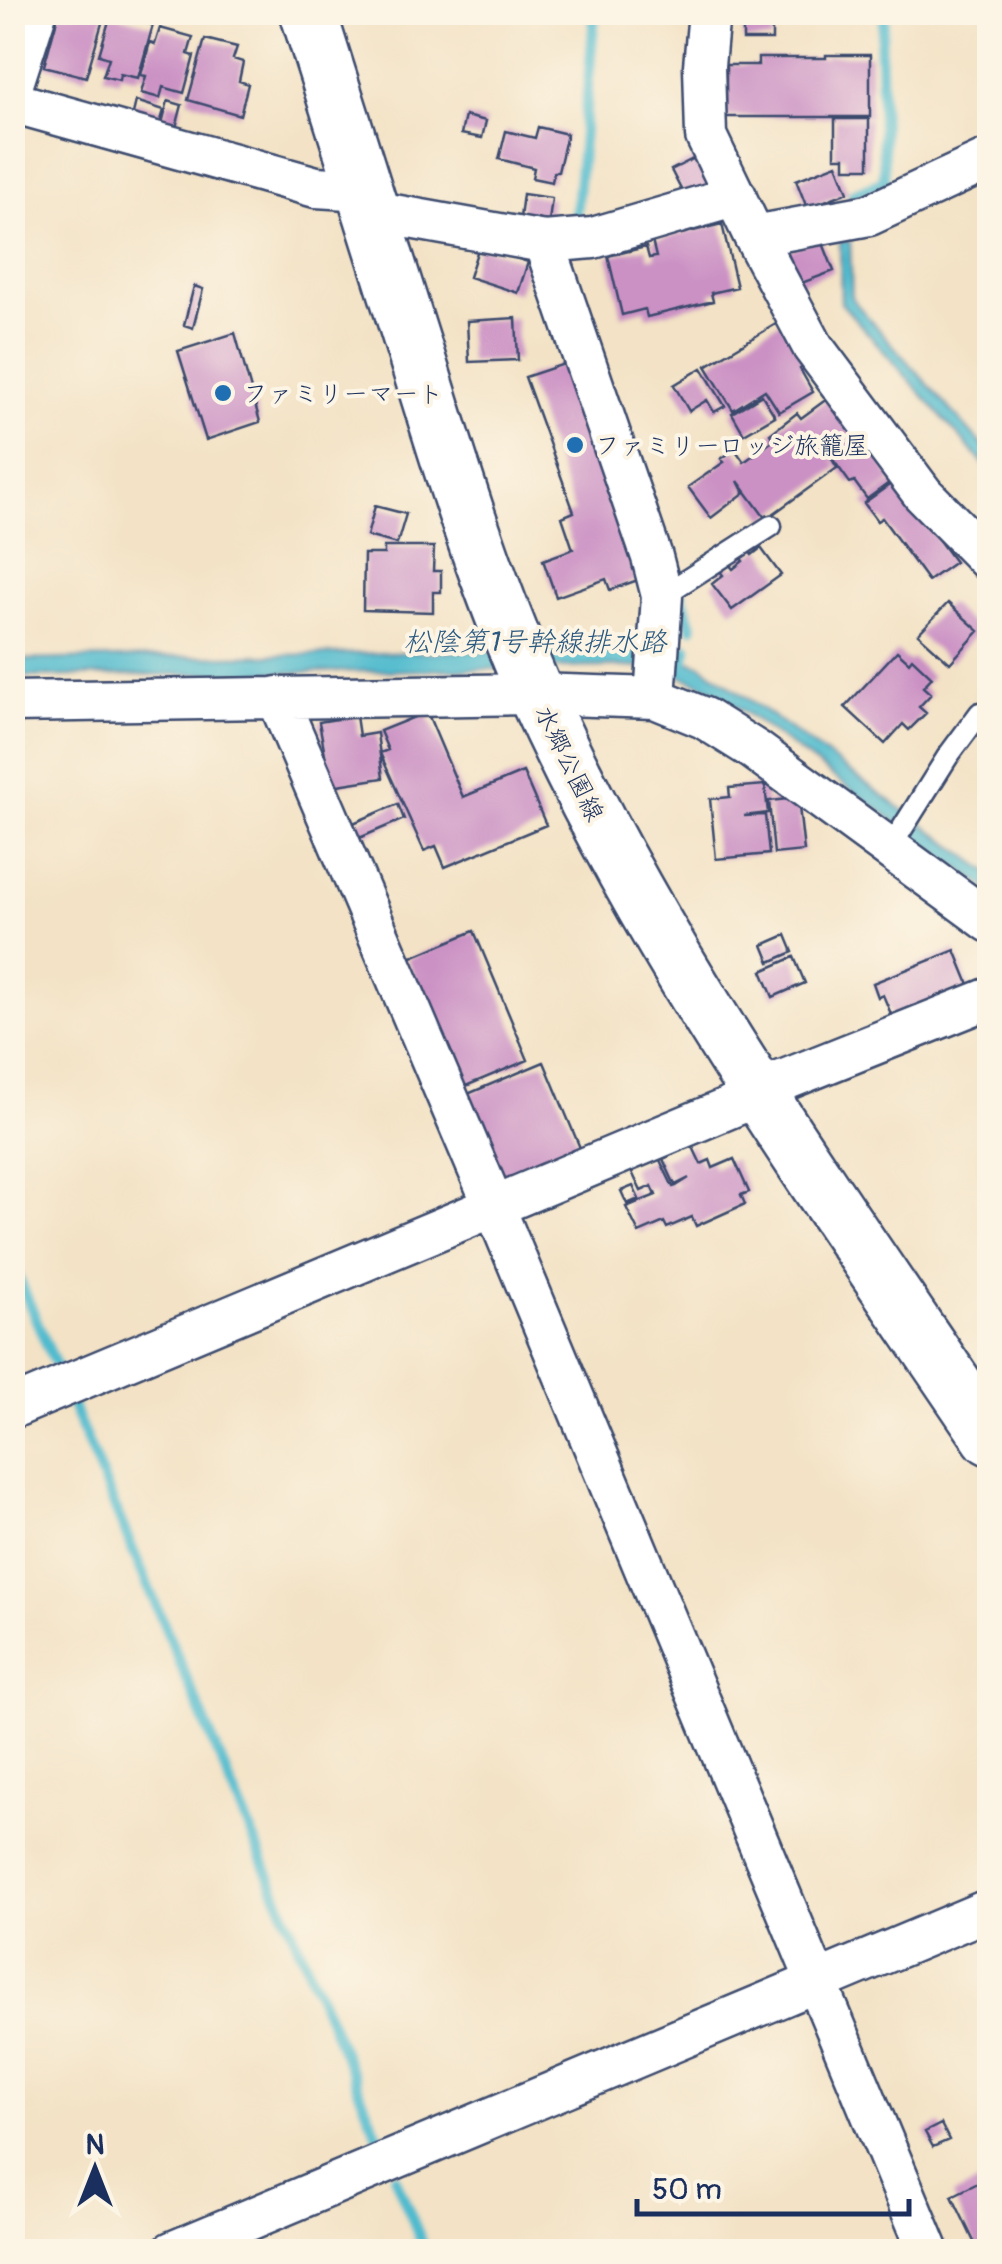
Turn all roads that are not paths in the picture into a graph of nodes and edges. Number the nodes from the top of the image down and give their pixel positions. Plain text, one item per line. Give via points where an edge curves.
1 (36, 12) edge
2 (308, 12) edge
3 (710, 12) edge
4 (12, 88) edge
5 (12, 102) edge
6 (990, 158) edge
7 (736, 196) junction
8 (368, 201) junction
9 (754, 236) junction
10 (544, 242) junction
11 (771, 526) dead end
12 (990, 562) edge
13 (662, 596) junction
14 (533, 687) junction
15 (656, 691) junction
16 (277, 697) junction
17 (12, 702) edge
18 (980, 714) dead end
19 (892, 844) junction
20 (990, 922) edge
21 (990, 998) edge
22 (758, 1093) junction
23 (494, 1206) junction
24 (12, 1408) edge
25 (990, 1437) edge
26 (990, 1909) edge
27 (815, 1984) junction
28 (172, 2252) edge
29 (929, 2252) edge

1 - 4 street
2 - 8 main road, 水郷公園線
3 - 7 street via 706,136
5 - 8 street
6 - 9 street via 869,214
7 - 9 street
7 - 10 street via 593,238
8 - 10 street
8 - 14 main road, 水郷公園線 via 448,462
9 - 12 street via 813,347 923,494
10 - 13 street
11 - 13 lane
13 - 15 street
14 - 15 street
14 - 16 street
14 - 22 main road, 水郷公園線 via 638,894
15 - 19 street
16 - 17 street
16 - 23 street
18 - 19 lane
19 - 20 street
21 - 22 street
22 - 23 street
22 - 25 main road, 水郷公園線
23 - 24 street
23 - 27 street
26 - 27 street
27 - 28 street
27 - 29 street

